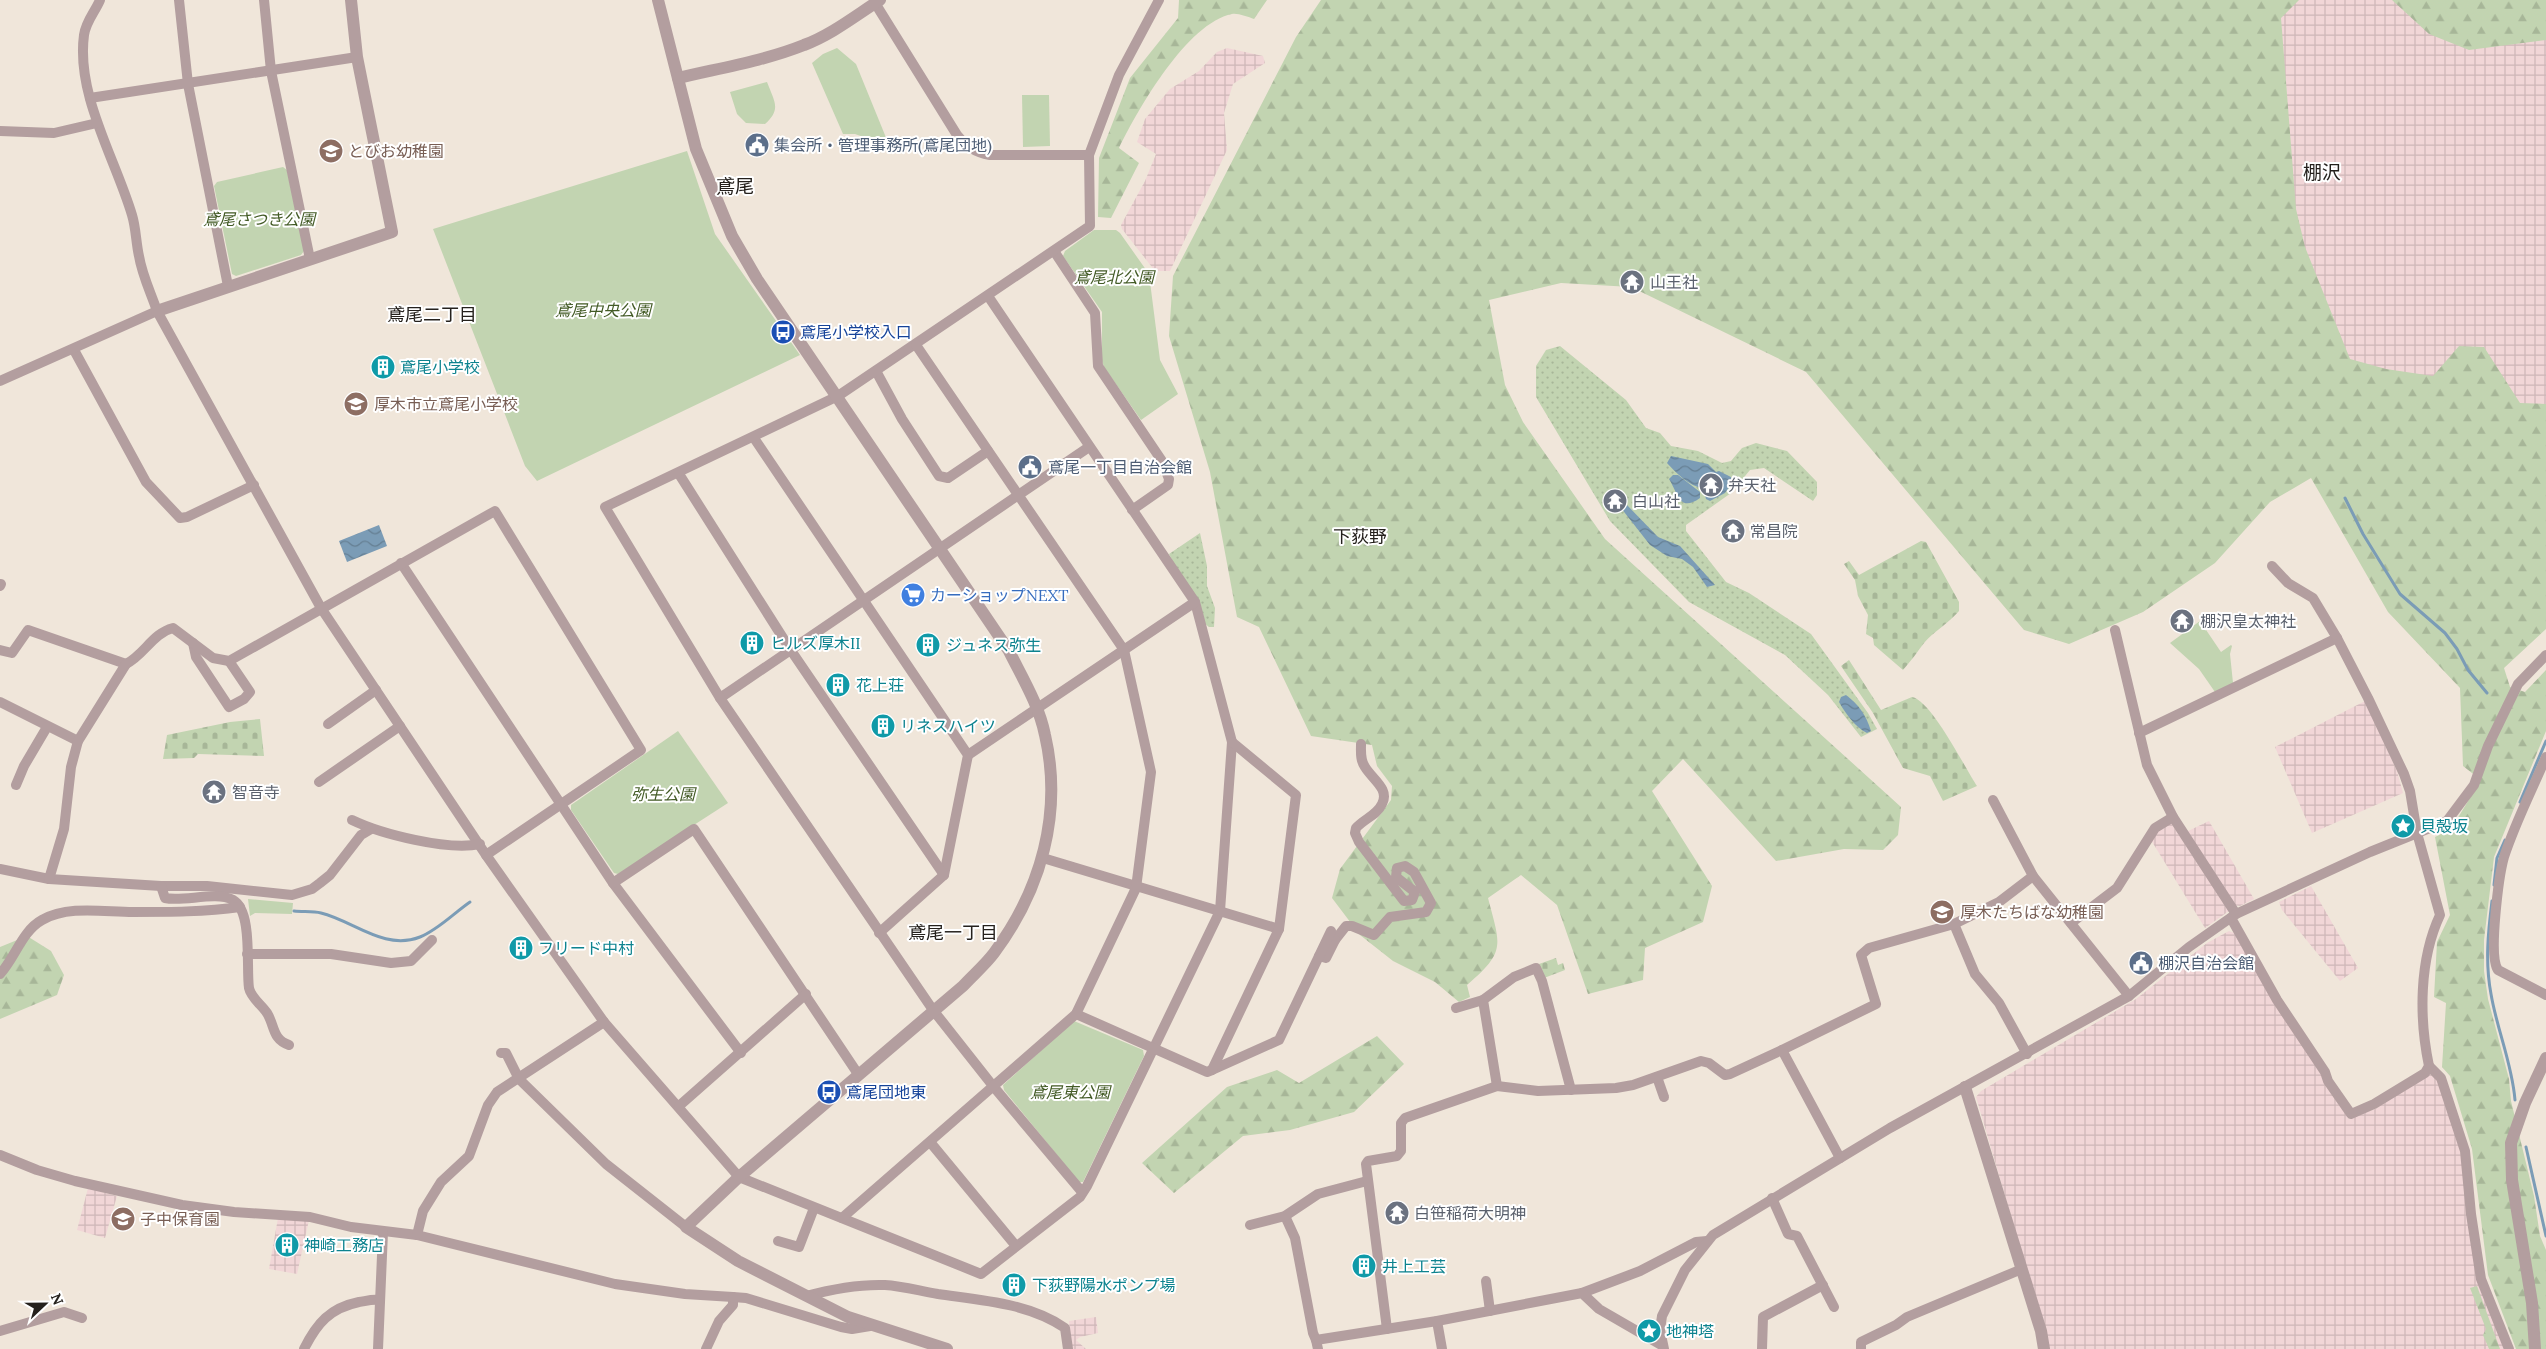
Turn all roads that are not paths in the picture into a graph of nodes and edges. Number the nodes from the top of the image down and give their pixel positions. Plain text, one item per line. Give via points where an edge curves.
1 (100, 0) edge
2 (179, 0) edge
3 (264, 0) edge
4 (351, 0) edge
5 (658, 0) edge
6 (1159, 0) edge
7 (877, 2) edge
8 (357, 57) junction
9 (271, 71) junction
10 (678, 78) junction
11 (188, 84) junction
12 (90, 98) junction
13 (97, 123) junction
14 (0, 131) edge
15 (1089, 155) junction
16 (1054, 250) junction
17 (310, 259) junction
18 (228, 286) junction
19 (988, 296) junction
20 (157, 311) junction
21 (916, 344) junction
22 (74, 350) junction
23 (876, 371) junction
24 (0, 381) edge
25 (838, 396) junction
26 (754, 438) junction
27 (1089, 447) junction
28 (988, 451) junction
29 (679, 474) junction
30 (254, 485) junction
31 (1018, 496) junction
32 (1132, 510) junction
33 (939, 548) junction
34 (401, 563) junction
35 (2272, 566) dead end
36 (863, 601) junction
37 (1194, 602) junction
38 (322, 608) junction
39 (2115, 630) dead end
40 (2337, 638) junction
41 (193, 643) junction
42 (790, 649) junction
43 (0, 650) edge
44 (1124, 650) junction
45 (2546, 655) edge
46 (229, 661) junction
47 (126, 664) junction
48 (376, 690) junction
49 (720, 698) junction
50 (0, 702) edge
51 (1037, 708) junction
52 (328, 724) dead end
53 (400, 726) junction
54 (47, 727) junction
55 (2139, 733) junction
56 (78, 740) junction
57 (1232, 742) junction
58 (1361, 744) dead end
59 (968, 755) junction
60 (2546, 757) edge
61 (319, 782) dead end
62 (16, 785) dead end
63 (1993, 800) dead end
64 (561, 805) junction
65 (2173, 817) junction
66 (352, 820) dead end
67 (371, 829) junction
68 (2417, 833) junction
69 (480, 844) junction
70 (486, 855) junction
71 (1042, 858) junction
72 (0, 869) edge
73 (944, 875) junction
74 (2032, 876) junction
75 (49, 879) junction
76 (613, 883) junction
77 (161, 886) junction
78 (1136, 888) junction
79 (240, 907) junction
80 (1220, 911) junction
81 (2233, 916) junction
82 (2071, 923) junction
83 (1954, 924) junction
84 (1278, 929) junction
85 (879, 933) junction
86 (432, 940) dead end
87 (247, 954) junction
88 (0, 974) edge
89 (806, 994) junction
90 (2546, 995) edge
91 (2128, 996) junction
92 (1483, 1000) junction
93 (1456, 1008) dead end
94 (932, 1010) junction
95 (1076, 1014) junction
96 (604, 1022) junction
97 (289, 1045) dead end
98 (1154, 1048) junction
99 (1782, 1050) junction
100 (741, 1052) junction
101 (502, 1053) dead end
102 (2026, 1054) junction
103 (2546, 1058) edge
104 (2429, 1066) junction
105 (1212, 1070) junction
106 (858, 1074) junction
107 (1657, 1077) junction
108 (519, 1079) junction
109 (992, 1086) junction
110 (1497, 1086) junction
111 (1965, 1087) junction
112 (1572, 1090) junction
113 (1664, 1097) dead end
114 (679, 1106) junction
115 (930, 1142) junction
116 (0, 1155) edge
117 (1840, 1158) junction
118 (739, 1177) junction
119 (1367, 1181) junction
120 (1082, 1192) junction
121 (1772, 1198) junction
122 (814, 1208) junction
123 (1284, 1216) junction
124 (842, 1218) junction
125 (1250, 1225) dead end
126 (686, 1227) junction
127 (383, 1232) junction
128 (417, 1235) junction
129 (778, 1241) dead end
130 (1707, 1241) junction
131 (1016, 1246) junction
132 (2022, 1269) junction
133 (1486, 1281) dead end
134 (1823, 1285) junction
135 (1582, 1293) junction
136 (806, 1296) junction
137 (733, 1297) junction
138 (379, 1300) junction
139 (1834, 1307) dead end
140 (1490, 1311) junction
141 (82, 1318) dead end
142 (1438, 1321) junction
143 (870, 1326) junction
144 (1387, 1329) junction
145 (0, 1331) edge
146 (1317, 1345) edge
147 (1663, 1348) edge
148 (304, 1349) edge
149 (378, 1349) edge
150 (706, 1349) edge
151 (947, 1349) edge
152 (1068, 1349) edge
153 (1442, 1349) edge
154 (1762, 1349) edge
155 (1861, 1349) edge
156 (2044, 1349) edge
157 (2509, 1349) edge
158 (2536, 1349) edge

1 - 12 street via 84,35 84,62
2 - 11 street
3 - 9 street
4 - 8 street
5 - 10 street
6 - 15 street via 1119,75
7 - 10 street via 806,45
7 - 15 street via 966,146 990,155
8 - 9 street
8 - 17 street via 392,232
9 - 11 street
9 - 17 street
10 - 25 street via 696,149 732,236 757,279
11 - 12 street
11 - 18 street
12 - 13 street
13 - 14 street via 54,133
13 - 20 street via 133,218 139,257
15 - 16 street via 1090,226
16 - 19 street
16 - 32 street via 1095,313 1098,366 1162,461 1169,479 1168,485
17 - 18 street
18 - 20 street
19 - 21 street
19 - 27 street
20 - 22 street
20 - 30 street
21 - 23 street
21 - 28 street
22 - 24 street
22 - 30 street via 146,482 180,518
23 - 25 street
23 - 28 street via 939,476 948,478
25 - 26 street
25 - 33 street
26 - 29 street
26 - 36 street
27 - 31 street
27 - 32 street
28 - 31 street
29 - 42 street
29 - 49 street via 605,507
30 - 38 street
31 - 33 street
31 - 44 street
32 - 37 street
33 - 36 street
33 - 51 street via 1009,651
34 - 38 street
34 - 64 street
34 - 64 street via 495,511 641,750
35 - 40 street via 2288,584 2313,598
36 - 42 street
36 - 59 street
37 - 44 street
37 - 57 street
38 - 46 street
38 - 48 street
39 - 55 street
40 - 55 street
40 - 68 street via 2404,774
41 - 46 street via 214,658
41 - 46 street via 196,657 229,707 250,692
41 - 47 street via 173,628 163,630
42 - 49 street
42 - 73 street
43 - 47 street via 12,653 28,630
44 - 51 street
44 - 78 street via 1151,772
45 - 68 street via 2518,684 2488,746 2474,785 2447,821
47 - 56 street
48 - 52 street
48 - 53 street
49 - 85 street
50 - 54 street
51 - 59 street
51 - 71 street via 1050,769 1049,833
53 - 61 street
53 - 69 street
54 - 56 street
54 - 62 street
55 - 65 street via 2147,766
56 - 75 street via 71,767 64,829
57 - 80 street
57 - 84 street via 1296,795
58 - 105 street via 1364,767 1384,794 1382,805 1356,828 1356,837 1404,901 1412,900 1415,892 1396,877 1397,868 1405,866 1414,872 1431,903 1426,912 1390,917 1374,935 1346,926 1331,936 1279,1040
59 - 73 street
60 - 90 street via 2504,858 2493,940 2494,965 2498,970
63 - 74 street
64 - 70 street
64 - 76 street
65 - 81 street
65 - 82 street via 2154,828 2117,888
66 - 67 street
67 - 69 street via 444,846
67 - 77 street via 361,835 330,875 303,892 282,895 207,886
68 - 81 street
68 - 104 street via 2440,915 2430,936 2422,1000
69 - 70 street
70 - 96 street
71 - 78 street
71 - 94 street via 1032,889 1016,921 993,955 963,986
72 - 75 street
73 - 85 street
74 - 82 street
74 - 83 street via 1999,902
75 - 77 street
76 - 89 street via 694,829
76 - 100 street
77 - 79 street via 165,898 218,898 233,900
78 - 80 street
78 - 95 street
79 - 87 street via 246,922
79 - 88 street via 57,914 41,920 30,930
80 - 84 street
80 - 98 street
81 - 91 street via 2189,946
81 - 104 street via 2278,1000 2351,1114 2425,1073
82 - 91 street
83 - 99 street via 1869,948 1861,955 1876,1004
83 - 102 street via 1975,974 1999,1003
84 - 105 street
85 - 94 street
86 - 87 street via 411,961 391,963 331,954
87 - 97 street via 249,990 267,1013 275,1036
89 - 100 street
89 - 106 street
91 - 102 street
92 - 93 street
92 - 110 street
92 - 112 street via 1514,977 1536,968
94 - 106 street
94 - 109 street
95 - 98 street
95 - 109 street
96 - 108 street
96 - 114 street
98 - 105 street via 1207,1072
98 - 120 street
99 - 107 street via 1730,1074 1725,1075 1701,1061
99 - 117 street
100 - 114 street
101 - 108 street via 506,1053
102 - 111 street
103 - 158 street via 2525,1103 2512,1143 2512,1180 2532,1303
104 - 157 street via 2441,1078 2465,1151 2481,1278
106 - 118 street
107 - 112 street via 1616,1088
107 - 113 street
108 - 126 street via 606,1164
108 - 128 street via 497,1092 488,1105 469,1156 441,1182 424,1211
109 - 115 street
109 - 120 street
110 - 112 street via 1538,1091
110 - 119 street via 1405,1118 1400,1123 1401,1151 1397,1156 1368,1160
111 - 117 street
111 - 132 street
114 - 118 street
115 - 124 street
115 - 131 street
116 - 127 street via 75,1181 182,1205 310,1217
117 - 121 street
118 - 122 street
118 - 126 street
119 - 123 street via 1318,1194
119 - 144 street
120 - 131 street via 1080,1197
121 - 130 street
121 - 134 street via 1788,1234 1797,1236
122 - 124 street
122 - 129 street via 799,1247
123 - 125 street
123 - 146 street via 1295,1238
124 - 131 street via 981,1274
126 - 136 street via 738,1261
127 - 128 street
127 - 138 street
128 - 137 street via 615,1284
130 - 135 street via 1696,1242 1640,1271
130 - 147 street via 1685,1270 1662,1316
132 - 155 street via 1907,1317 1861,1342
132 - 156 street
133 - 140 street
134 - 139 street
134 - 154 street via 1763,1316
135 - 140 street
135 - 147 street via 1599,1308
136 - 143 street
136 - 152 street via 842,1287 886,1285 1002,1304 1035,1313 1065,1328
137 - 143 street via 746,1298 841,1327
137 - 150 street via 733,1306 719,1321
138 - 148 street via 347,1305 331,1312 318,1325
138 - 149 street
140 - 142 street
141 - 145 street via 64,1312
142 - 144 street
142 - 153 street
143 - 151 street
144 - 146 street

